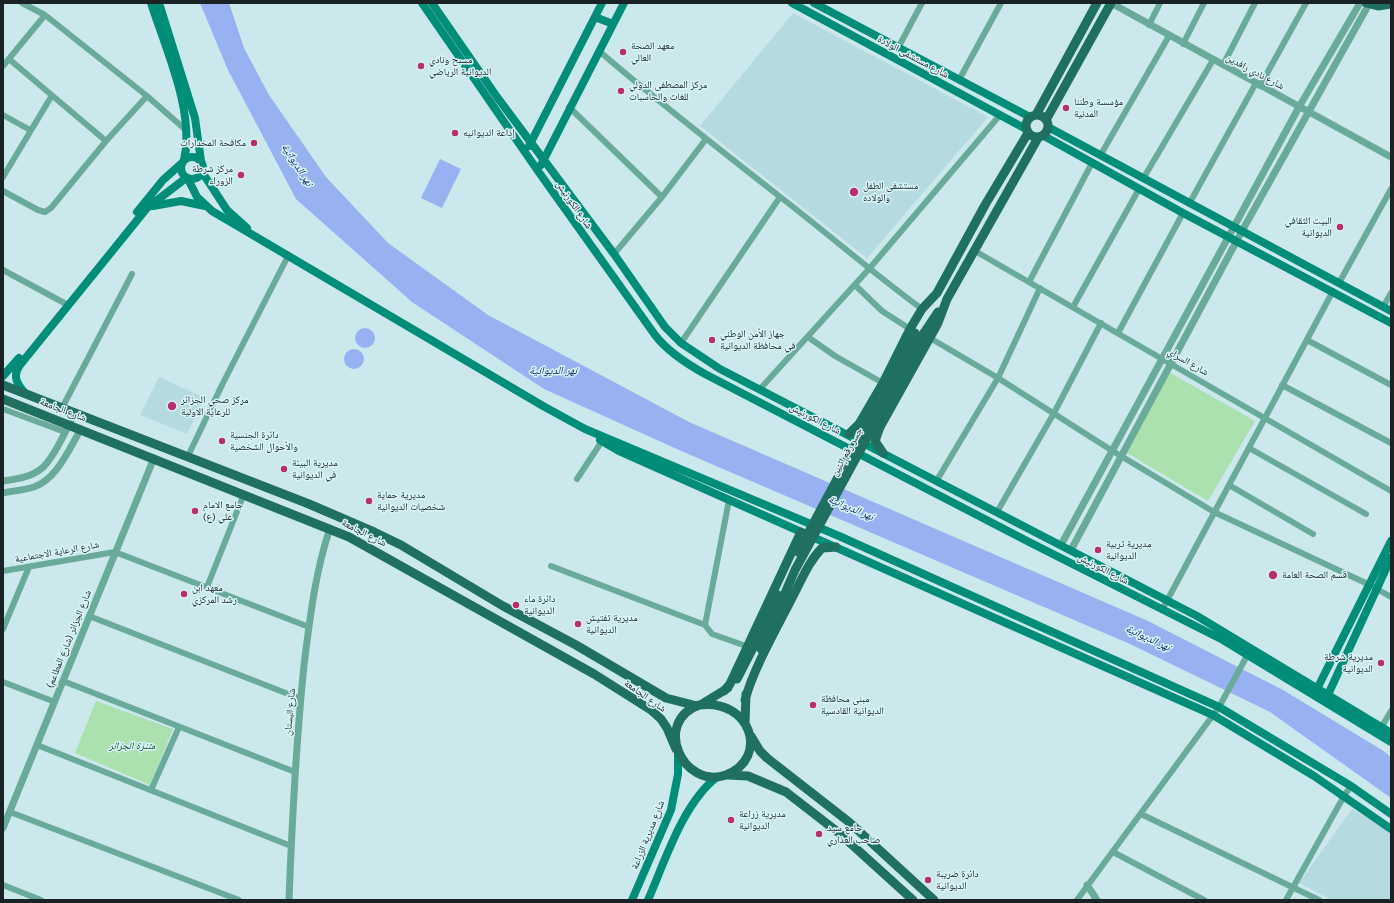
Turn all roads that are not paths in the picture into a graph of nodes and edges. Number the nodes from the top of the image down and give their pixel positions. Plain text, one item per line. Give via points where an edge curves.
1 (22, 3) edge
2 (151, 3) edge
3 (159, 3) edge
4 (422, 3) edge
5 (432, 3) edge
6 (602, 3) edge
7 (624, 3) edge
8 (792, 3) edge
9 (814, 3) edge
10 (922, 3) edge
11 (1001, 3) edge
12 (1097, 3) edge
13 (1111, 3) edge
14 (1160, 3) edge
15 (1204, 3) edge
16 (1255, 3) edge
17 (1306, 3) edge
18 (1365, 3) edge
19 (1391, 4) edge
20 (45, 15) junction
21 (836, 15) junction
22 (595, 17) junction
23 (613, 24) junction
24 (830, 24) junction
25 (1149, 25) junction
26 (1169, 36) junction
27 (1183, 44) junction
28 (898, 48) junction
29 (599, 51) junction
30 (9, 60) junction
31 (1213, 60) junction
32 (1223, 65) junction
33 (3, 66) edge
34 (959, 80) junction
35 (1258, 84) junction
36 (51, 96) junction
37 (147, 96) junction
38 (569, 107) junction
39 (1299, 107) junction
40 (1308, 112) junction
41 (3, 115) edge
42 (1000, 115) junction
43 (1033, 116) junction
44 (1047, 123) junction
45 (30, 130) junction
46 (187, 131) junction
47 (1027, 131) junction
48 (1041, 137) junction
49 (706, 139) junction
50 (106, 141) junction
51 (530, 144) junction
52 (526, 153) junction
53 (1100, 156) junction
54 (1391, 156) edge
55 (183, 161) junction
56 (201, 161) junction
57 (543, 161) junction
58 (1092, 163) junction
59 (538, 171) junction
60 (202, 172) junction
61 (3, 177) edge
62 (187, 178) junction
63 (1142, 179) junction
64 (1391, 188) edge
65 (1139, 189) junction
66 (3, 191) edge
67 (780, 197) junction
68 (662, 198) junction
69 (1190, 204) junction
70 (206, 206) junction
71 (147, 208) junction
72 (1183, 214) junction
73 (1234, 228) junction
74 (598, 232) junction
75 (1242, 232) junction
76 (1229, 238) junction
77 (263, 241) junction
78 (587, 241) junction
79 (1237, 242) junction
80 (975, 251) junction
81 (614, 254) junction
82 (288, 256) junction
83 (869, 269) junction
84 (3, 270) edge
85 (132, 274) dead end
86 (1030, 282) junction
87 (1339, 283) junction
88 (855, 285) junction
89 (1040, 288) junction
90 (1333, 291) junction
91 (936, 293) junction
92 (1391, 293) edge
93 (66, 304) junction
94 (1073, 307) junction
95 (1383, 307) junction
96 (922, 309) junction
97 (1391, 312) edge
98 (1101, 323) junction
99 (1391, 323) edge
100 (1118, 332) junction
101 (920, 333) junction
102 (671, 334) junction
103 (808, 337) junction
104 (1307, 340) junction
105 (660, 342) junction
106 (681, 343) junction
107 (1163, 359) junction
108 (707, 361) junction
109 (1172, 364) junction
110 (699, 371) junction
111 (5, 372) edge
112 (998, 378) junction
113 (883, 383) junction
114 (3, 385) edge
115 (1282, 385) junction
116 (1391, 385) edge
117 (760, 389) junction
118 (26, 394) junction
119 (3, 399) edge
120 (58, 406) junction
121 (3, 409) edge
122 (75, 413) junction
123 (1054, 414) junction
124 (46, 415) junction
125 (1264, 418) junction
126 (67, 428) junction
127 (81, 429) junction
128 (585, 429) junction
129 (849, 434) junction
130 (602, 441) junction
131 (1391, 443) edge
132 (1249, 448) junction
133 (1112, 450) junction
134 (883, 453) junction
135 (188, 456) junction
136 (1123, 457) junction
137 (154, 458) junction
138 (26, 476) junction
139 (577, 479) dead end
140 (937, 480) junction
141 (3, 481) edge
142 (1229, 485) junction
143 (29, 488) junction
144 (1391, 491) edge
145 (3, 493) edge
146 (244, 494) junction
147 (729, 500) junction
148 (308, 504) junction
149 (998, 512) junction
150 (1214, 512) junction
151 (1366, 514) dead end
152 (301, 517) junction
153 (806, 522) junction
154 (330, 528) junction
155 (374, 532) junction
156 (801, 532) junction
157 (1038, 533) junction
158 (1313, 534) dead end
159 (839, 536) junction
160 (1391, 542) edge
161 (1031, 543) junction
162 (1061, 545) junction
163 (366, 546) junction
164 (836, 547) junction
165 (1071, 550) junction
166 (115, 552) junction
167 (1391, 558) edge
168 (551, 566) dead end
169 (30, 567) junction
170 (3, 571) edge
171 (207, 587) junction
172 (1373, 587) junction
173 (1154, 594) junction
174 (1391, 596) edge
175 (1167, 600) junction
176 (1149, 604) junction
177 (1162, 610) junction
178 (89, 616) junction
179 (705, 625) junction
180 (309, 627) junction
181 (3, 629) edge
182 (753, 647) junction
183 (1247, 656) junction
184 (63, 681) junction
185 (3, 682) edge
186 (1316, 692) junction
187 (1326, 698) junction
188 (300, 699) junction
189 (745, 700) junction
190 (55, 702) junction
191 (699, 705) junction
192 (1219, 707) junction
193 (1391, 711) edge
194 (1213, 715) junction
195 (745, 723) junction
196 (179, 727) junction
197 (1381, 728) junction
198 (1391, 733) edge
199 (750, 736) junction
200 (1391, 742) edge
201 (37, 745) junction
202 (677, 751) junction
203 (295, 772) junction
204 (722, 776) junction
205 (1352, 786) junction
206 (151, 790) junction
207 (1344, 796) junction
208 (10, 812) junction
209 (1141, 814) junction
210 (1391, 814) edge
211 (3, 828) edge
212 (1391, 829) edge
213 (291, 846) junction
214 (1113, 852) junction
215 (3, 885) edge
216 (1088, 885) junction
217 (1293, 887) junction
218 (42, 900) edge
219 (239, 900) edge
220 (289, 900) edge
221 (632, 900) edge
222 (648, 900) edge
223 (913, 900) edge
224 (934, 900) edge
225 (1076, 900) edge
226 (1097, 900) edge
227 (1204, 900) edge
228 (1286, 900) edge
229 (1319, 900) edge

1 - 20 street
2 - 46 main road via 185,112
3 - 56 main road via 195,118
4 - 52 main road, شارع الكورنيش
5 - 51 main road, شارع الكورنيش
6 - 22 main road
7 - 23 main road
8 - 24 main road, شارع مستشفى الولادة
9 - 21 main road, شارع مستشفى الولادة
10 - 28 street
11 - 34 street
12 - 43 main road
13 - 25 street, شارع نادي رافدين
13 - 44 main road
14 - 25 street
15 - 27 street
16 - 32 street
17 - 35 street
18 - 19 main road via 1378,6
18 - 39 street
18 - 40 street
20 - 30 street
20 - 37 street
21 - 24 main road
21 - 28 main road, شارع مستشفى الولادة
22 - 23 main road
22 - 51 main road
23 - 29 main road
24 - 42 main road, شارع مستشفى الولادة
25 - 26 street, شارع نادي رافدين
26 - 27 street, شارع نادي رافدين
26 - 53 street
27 - 31 street, شارع نادي رافدين
28 - 34 main road, شارع مستشفى الولادة
29 - 38 main road
29 - 49 street
30 - 33 street
30 - 36 street
31 - 32 street, شارع نادي رافدين
31 - 63 street
32 - 35 street, شارع نادي رافدين
34 - 43 main road, شارع مستشفى الولادة
35 - 39 street, شارع نادي رافدين
35 - 69 street
36 - 45 street
36 - 50 street
37 - 46 street
37 - 50 street
38 - 57 main road
38 - 68 street
39 - 40 street, شارع نادي رافدين
39 - 73 street
40 - 54 street, شارع نادي رافدين
40 - 75 street
41 - 45 street
42 - 47 main road, شارع مستشفى الولادة
42 - 83 street
43 - 44 main road via 1043,116
43 - 47 main road via 1026,122
44 - 48 main road
44 - 53 main road
45 - 61 street
46 - 55 main road
47 - 48 main road
47 - 91 main road
48 - 58 main road
48 - 80 main road
49 - 67 street
49 - 68 street
50 - 66 street via 45,212
51 - 52 main road
51 - 57 main road, شارع الكورنيش
52 - 59 main road, شارع الكورنيش
53 - 63 main road
55 - 56 main road via 191,157
55 - 62 main road via 180,170
55 - 93 main road via 147,199
56 - 60 main road
57 - 59 main road
57 - 74 main road, شارع الكورنيش
58 - 65 main road
58 - 86 street
59 - 78 main road, شارع الكورنيش
60 - 62 main road via 195,179
60 - 77 main road via 227,210
62 - 70 main road via 194,193
62 - 71 main road
63 - 69 main road
64 - 87 street
65 - 72 main road
65 - 94 street
67 - 83 street
67 - 106 street
68 - 81 street
69 - 73 main road
70 - 71 main road via 181,201
70 - 77 main road
71 - 93 main road
72 - 76 main road
72 - 100 street
73 - 75 main road
73 - 76 street
74 - 78 main road
74 - 81 main road, شارع الكورنيش
75 - 79 street
75 - 87 main road
76 - 79 main road
76 - 107 street
77 - 82 main road
78 - 105 main road, شارع الكورنيش
79 - 90 main road
79 - 109 street
80 - 86 street, شارع السراي
80 - 101 main road via 947,299
81 - 102 main road, شارع الكورنيش
82 - 128 main road
82 - 135 street
83 - 88 street
83 - 96 street
84 - 93 street
85 - 120 street
86 - 89 street, شارع السراي
87 - 95 main road
88 - 101 street via 882,311
88 - 103 street
89 - 94 street, شارع السراي
89 - 112 street
90 - 99 main road
90 - 104 street
91 - 96 main road
91 - 101 main road
92 - 95 street
93 - 111 main road
93 - 118 main road via 17,370 16,382
94 - 98 street, شارع السراي
95 - 97 main road
96 - 101 main road
98 - 100 street, شارع السراي
98 - 123 street
100 - 107 street, شارع السراي
101 - 112 street
101 - 113 main road
101 - 134 main road via 875,441
101 - 182 main road, جسر رقم إثنين, bridge via 816,517
102 - 105 main road
102 - 106 main road, شارع الكورنيش
103 - 113 street via 835,356
103 - 117 street
104 - 115 street
104 - 116 street
105 - 110 main road, شارع الكورنيش
106 - 108 main road, شارع الكورنيش
107 - 109 street, شارع السراي
107 - 133 street
108 - 110 main road
108 - 117 main road, شارع الكورنيش
109 - 125 street, شارع السراي
109 - 136 street
110 - 161 main road, شارع الكورنيش
112 - 123 street
112 - 140 street
113 - 129 main road via 857,427
114 - 118 main road, شارع الجامعة
115 - 125 street
115 - 131 street
117 - 129 main road, شارع الكورنيش
118 - 120 main road, شارع الجامعة
119 - 124 main road, شارع الجامعة
120 - 122 main road, شارع الجامعة
120 - 124 main road via 54,413
121 - 126 street
122 - 126 street
122 - 135 main road, شارع الجامعة
123 - 133 street
123 - 149 street
124 - 126 main road, شارع الجامعة
125 - 132 street
125 - 144 street, شارع السراي
126 - 127 main road, شارع الجامعة
126 - 138 street via 45,465
127 - 137 main road, شارع الجامعة
127 - 143 street via 53,474
128 - 130 main road
128 - 153 main road
129 - 134 main road, شارع الكورنيش
130 - 139 street
130 - 147 main road
132 - 142 street
132 - 151 street
133 - 136 street
133 - 162 street
134 - 140 main road, شارع الكورنيش
135 - 148 main road, شارع الجامعة
136 - 150 street
136 - 165 street
137 - 146 main road, شارع الجامعة
137 - 166 street, شارع الجزائر (شارع المطاعم)
138 - 141 street
138 - 143 street
140 - 149 main road, شارع الكورنيش
142 - 150 street
142 - 158 street
143 - 145 street
146 - 152 main road, شارع الجامعة
146 - 171 street
147 - 156 main road
147 - 179 street
148 - 152 main road
148 - 155 main road, شارع الجامعة
149 - 157 main road, شارع الكورنيش
150 - 172 street
150 - 175 street
152 - 154 main road, شارع الجامعة
153 - 156 main road
153 - 159 main road
154 - 163 main road, شارع الجامعة
154 - 180 street, شارع البستان via 316,577
155 - 163 main road
155 - 191 main road, شارع الجامعة via 401,545 666,698
156 - 164 main road
156 - 182 main road
157 - 161 main road
157 - 162 main road, شارع الكورنيش
159 - 164 main road
159 - 192 main road
160 - 172 main road
161 - 176 main road, شارع الكورنيش
162 - 165 main road, شارع الكورنيش
163 - 202 main road, شارع الجامعة via 594,674 651,710 667,728
164 - 189 main road via 822,548 812,560 778,625
164 - 194 main road
165 - 173 main road, شارع الكورنيش
166 - 169 street, شارع الرعاية الاجتماعية
166 - 171 street
166 - 178 street, شارع الجزائر (شارع المطاعم)
167 - 172 main road
168 - 179 street
169 - 170 street, شارع الرعاية الاجتماعية
169 - 181 street
171 - 180 street
172 - 174 street
172 - 186 main road
172 - 187 main road
173 - 175 main road, شارع الكورنيش
173 - 176 main road via 1157,601
175 - 177 street
175 - 186 main road, شارع الكورنيش via 1231,635
176 - 177 main road, شارع الكورنيش
177 - 183 main road, شارع الكورنيش via 1205,630
178 - 184 street, شارع الجزائر (شارع المطاعم)
178 - 188 street
179 - 182 street via 712,634
180 - 188 street, شارع البستان
182 - 189 main road
182 - 191 main road via 741,673 730,686
183 - 186 main road, شارع الكورنيش
183 - 192 street
184 - 190 street, شارع الجزائر (شارع المطاعم)
184 - 196 street
185 - 190 street
186 - 187 main road, شارع الكورنيش
187 - 197 main road, شارع الكورنيش
187 - 200 main road, شارع الكورنيش
188 - 203 street, شارع البستان
189 - 195 main road
190 - 201 street, شارع الجزائر (شارع المطاعم)
191 - 195 main road via 728,708
191 - 202 main road via 688,711 678,724 675,735
192 - 194 street
192 - 205 main road
193 - 197 street
194 - 207 main road
194 - 209 street
195 - 199 main road
196 - 203 street
196 - 206 street
197 - 198 main road, شارع الكورنيش
199 - 204 main road via 746,756 735,770
199 - 224 main road via 767,758 849,822
201 - 206 street
201 - 208 street, شارع الجزائر (شارع المطاعم)
202 - 204 main road via 683,761 698,773
202 - 221 main road, شارع مديرية الزراعة via 678,774 671,810
203 - 213 street, شارع البستان
204 - 222 main road via 700,792 690,807
204 - 223 main road via 748,776 786,792 839,833
205 - 207 street
205 - 210 main road
206 - 213 street
207 - 212 main road
207 - 217 street
208 - 211 street, شارع الجزائر (شارع المطاعم)
208 - 219 street
209 - 214 street
209 - 217 street
213 - 220 street, شارع البستان
214 - 216 street
214 - 227 street
215 - 218 street
216 - 225 street
216 - 226 street
217 - 228 street
217 - 229 street

